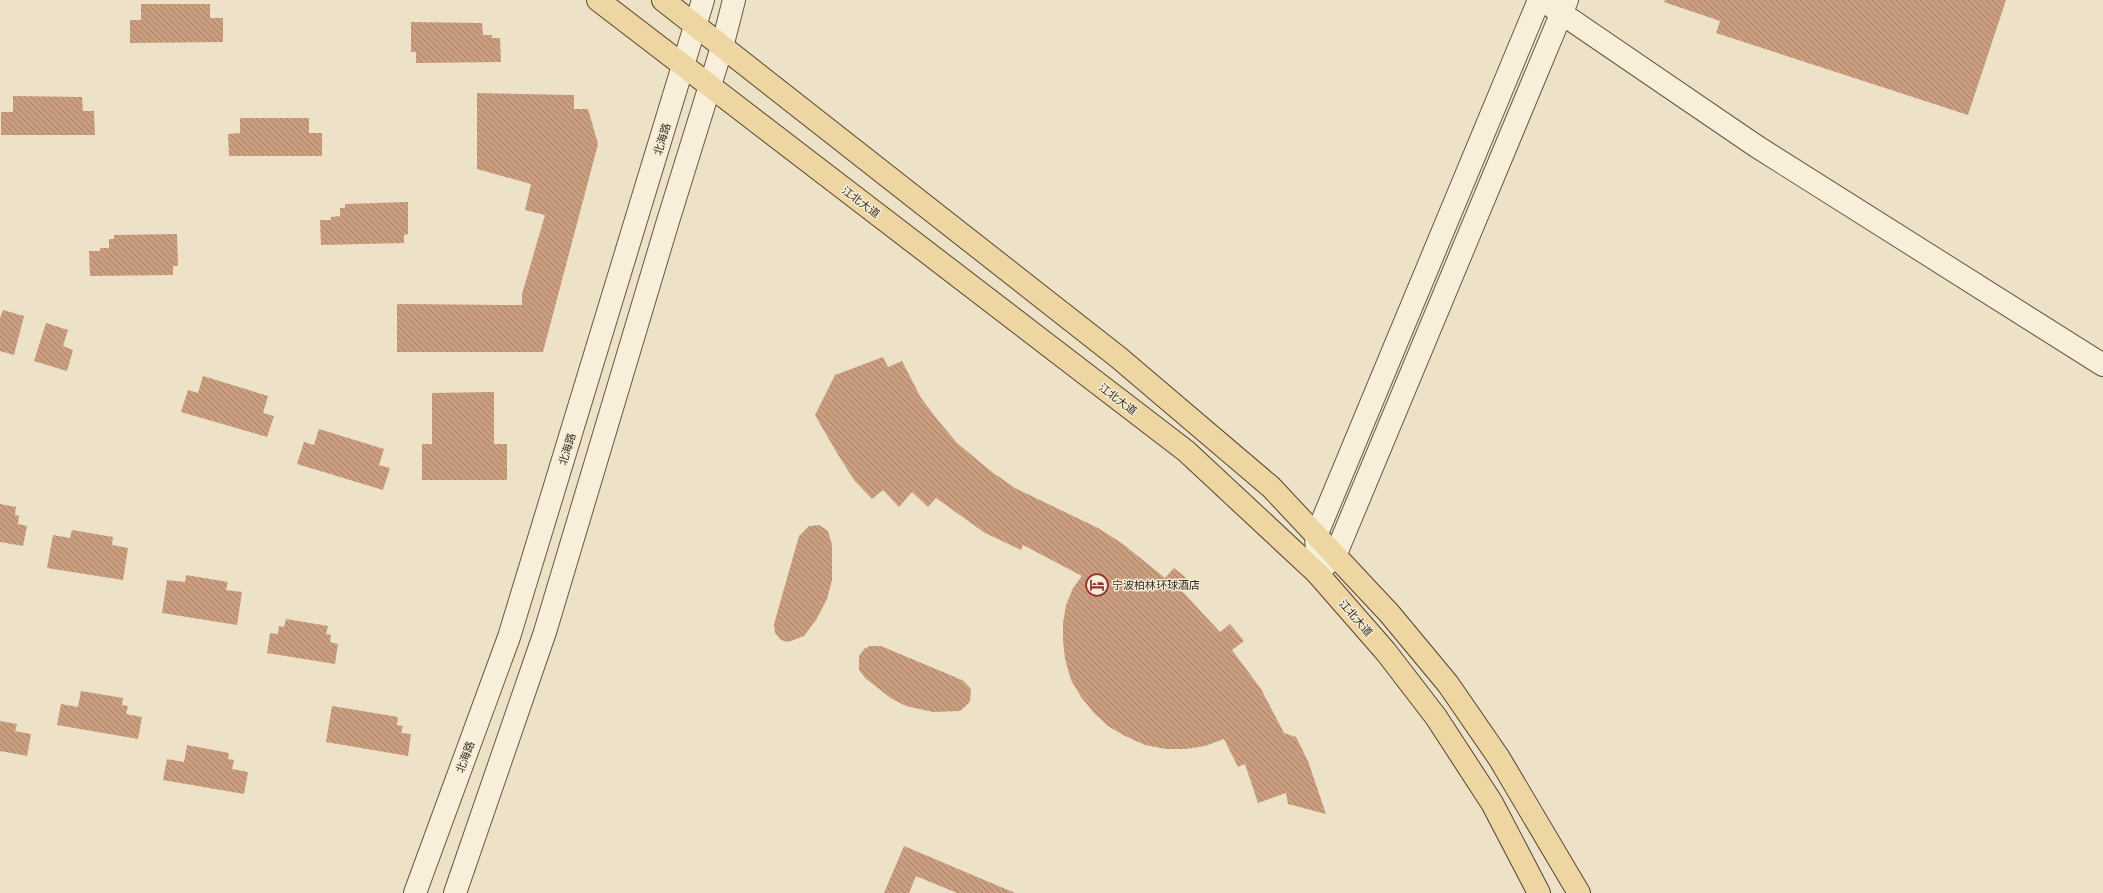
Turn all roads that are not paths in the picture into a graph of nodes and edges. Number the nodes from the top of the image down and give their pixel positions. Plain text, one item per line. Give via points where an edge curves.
1 (598, 0) edge
2 (663, 0) edge
3 (703, 0) edge
4 (734, 0) edge
5 (1539, 0) edge
6 (1542, 0) edge
7 (1564, 6) edge
8 (696, 26) junction
9 (722, 47) junction
10 (684, 66) junction
11 (710, 86) junction
12 (2103, 365) edge
13 (1316, 536) junction
14 (1335, 556) junction
15 (1317, 573) junction
16 (415, 893) edge
17 (455, 893) edge
18 (1539, 893) edge
19 (1579, 893) edge

1 - 10 main road, 江北大道
2 - 8 main road
3 - 8 street, 北海路
4 - 9 street
5 - 13 street
6 - 7 street
7 - 12 street via 1756,146
7 - 14 street
8 - 9 main road
8 - 10 street, 北海路
9 - 11 street
9 - 13 main road via 1118,356 1271,487
10 - 11 main road, 江北大道
10 - 16 street, 北海路 via 509,637
11 - 15 main road, 江北大道 via 1186,451
11 - 17 street via 545,632
13 - 14 main road
13 - 15 street
14 - 15 street
14 - 19 main road via 1389,613 1448,684 1499,758
15 - 18 main road, 江北大道 via 1386,652 1436,716 1492,803

